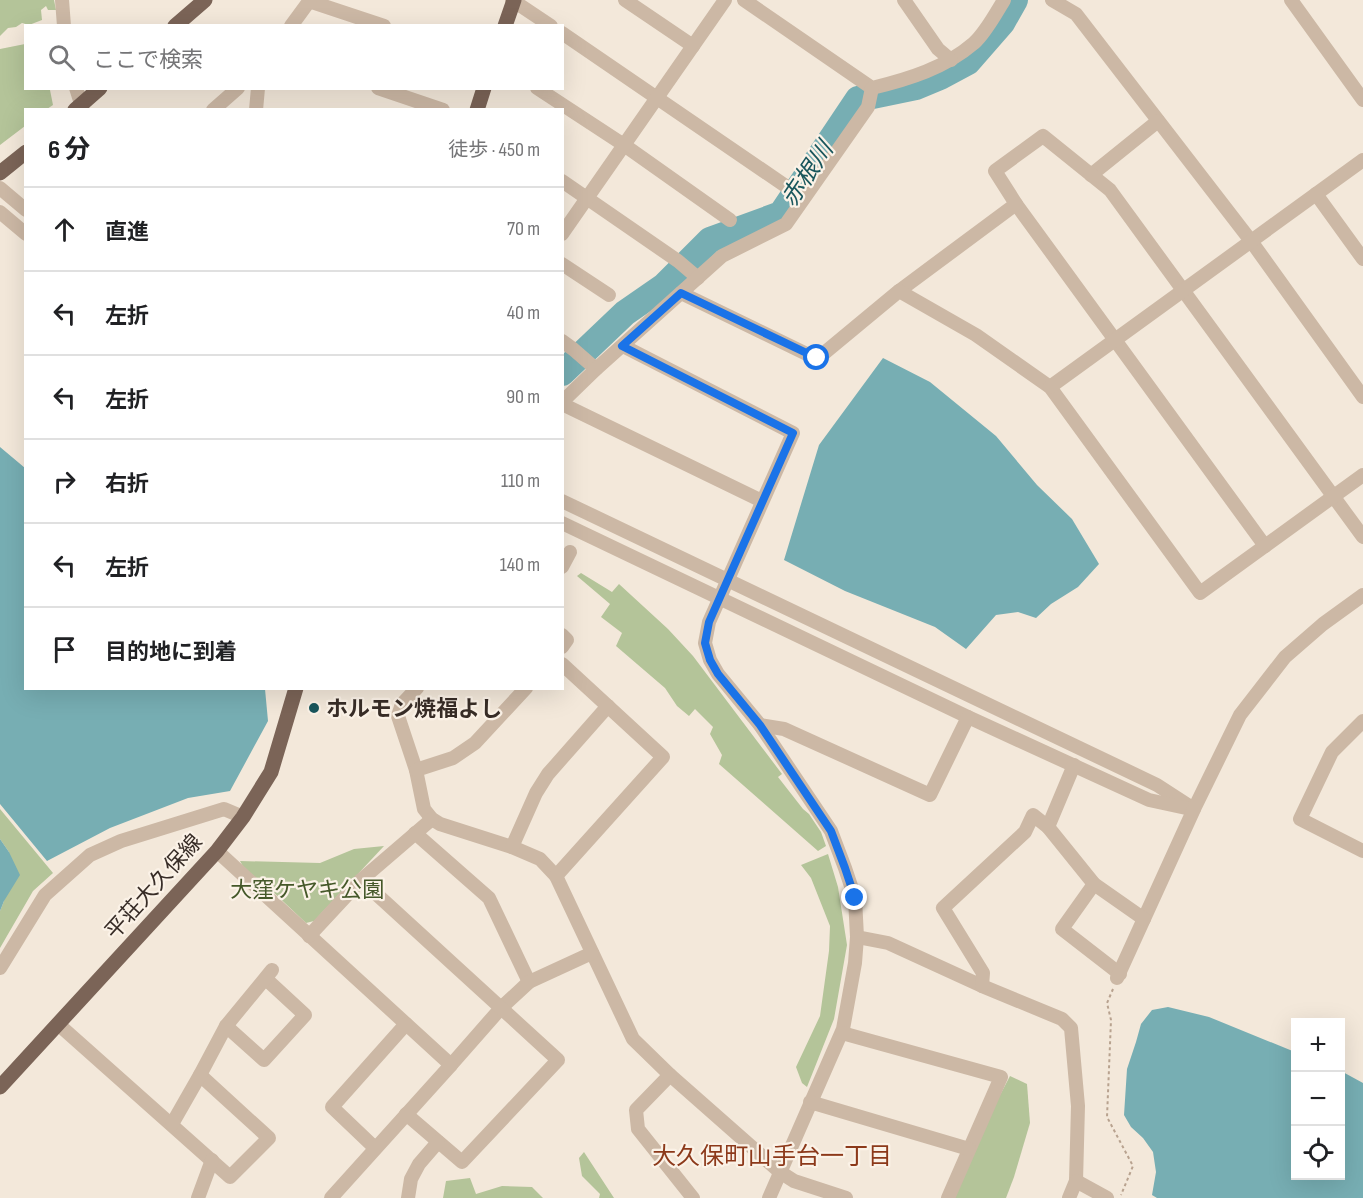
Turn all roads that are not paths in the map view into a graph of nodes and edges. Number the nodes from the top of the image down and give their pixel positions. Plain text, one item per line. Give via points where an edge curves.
1 (62, 0) edge
2 (205, 0) edge
3 (513, 0) edge
4 (625, 0) edge
5 (725, 0) edge
6 (744, 0) edge
7 (904, 0) edge
8 (1004, 0) edge
9 (1052, 0) edge
10 (1291, 0) edge
11 (310, 1) edge
12 (64, 24) edge
13 (177, 24) edge
14 (293, 24) edge
15 (378, 24) edge
16 (506, 24) edge
17 (548, 24) edge
18 (564, 34) edge
19 (693, 46) junction
20 (951, 60) junction
21 (872, 88) junction
22 (76, 90) edge
23 (98, 90) edge
24 (236, 90) edge
25 (258, 90) edge
26 (384, 90) edge
27 (483, 90) edge
28 (540, 90) edge
29 (658, 98) junction
30 (1363, 100) edge
31 (80, 108) edge
32 (215, 108) edge
33 (256, 108) edge
34 (438, 108) edge
35 (478, 108) edge
36 (1158, 121) junction
37 (624, 145) junction
38 (24, 154) edge
39 (1363, 160) edge
40 (0, 173) edge
41 (1091, 175) junction
42 (564, 182) edge
43 (0, 188) edge
44 (790, 189) dead end
45 (1316, 194) junction
46 (588, 199) junction
47 (1016, 204) junction
48 (24, 208) edge
49 (0, 212) edge
50 (730, 220) dead end
51 (564, 231) edge
52 (24, 232) edge
53 (1251, 241) junction
54 (1363, 259) edge
55 (564, 265) edge
56 (698, 278) junction
57 (1184, 290) junction
58 (899, 291) junction
59 (681, 293) junction
60 (609, 296) dead end
61 (1114, 340) junction
62 (568, 345) edge
63 (622, 346) junction
64 (596, 369) junction
65 (1050, 387) junction
66 (1363, 397) edge
67 (564, 401) edge
68 (564, 404) edge
69 (1363, 475) edge
70 (1333, 496) junction
71 (762, 501) junction
72 (564, 502) edge
73 (564, 524) edge
74 (1363, 537) edge
75 (1265, 546) junction
76 (570, 552) dead end
77 (564, 563) edge
78 (727, 580) junction
79 (1363, 595) edge
80 (719, 597) junction
81 (564, 666) edge
82 (296, 690) edge
83 (415, 690) edge
84 (524, 690) edge
85 (608, 706) junction
86 (968, 717) junction
87 (1363, 721) edge
88 (760, 725) junction
89 (1074, 765) junction
90 (416, 770) junction
91 (1194, 809) junction
92 (243, 817) junction
93 (432, 819) junction
94 (1048, 827) junction
95 (415, 833) junction
96 (1363, 839) edge
97 (1349, 844) junction
98 (512, 847) junction
99 (217, 851) junction
100 (1363, 851) edge
101 (556, 876) junction
102 (361, 880) junction
103 (1094, 884) junction
104 (1144, 919) junction
105 (309, 936) junction
106 (857, 937) junction
107 (592, 953) junction
108 (0, 968) edge
109 (529, 982) junction
110 (982, 986) junction
111 (501, 1008) junction
112 (406, 1023) junction
113 (58, 1024) junction
114 (226, 1026) junction
115 (842, 1033) junction
116 (451, 1065) junction
117 (200, 1075) junction
118 (670, 1075) junction
119 (0, 1087) edge
120 (810, 1102) junction
121 (406, 1114) junction
122 (172, 1124) junction
123 (438, 1142) junction
124 (375, 1148) junction
125 (969, 1149) junction
126 (212, 1160) junction
127 (780, 1172) junction
128 (1076, 1181) junction
129 (198, 1198) edge
130 (331, 1198) edge
131 (408, 1198) edge
132 (693, 1198) edge
133 (769, 1198) edge
134 (846, 1198) edge
135 (948, 1198) edge
136 (1069, 1198) edge
137 (1107, 1198) edge

1 - 12 street
2 - 13 main road
3 - 16 main road
3 - 17 street
4 - 19 street
5 - 19 street
6 - 21 street
7 - 20 street via 938,49
8 - 20 street via 976,41
9 - 36 street via 1076,14
10 - 30 street
11 - 14 street
11 - 15 street
18 - 29 street
19 - 29 street
20 - 21 street via 924,73
21 - 56 street via 868,107 786,224 722,256
22 - 31 street
23 - 31 main road
24 - 32 street
25 - 33 street
26 - 34 street
27 - 35 main road
28 - 37 street
29 - 37 street
29 - 44 street
36 - 41 street
36 - 53 street
37 - 46 street
37 - 50 street
38 - 40 main road
39 - 45 street
41 - 47 street via 1043,136 995,171
41 - 57 street via 1110,190
42 - 46 street
43 - 48 street
45 - 53 street
45 - 54 street
46 - 51 street
46 - 56 street
47 - 58 street
47 - 61 street
49 - 52 street
53 - 57 street
53 - 66 street
55 - 60 street
56 - 59 street
57 - 61 street
57 - 70 street
58 - 59 street via 817,358
58 - 65 street via 976,335
59 - 63 street
61 - 65 street
61 - 75 street
62 - 64 street
63 - 64 street
63 - 71 street via 793,433
64 - 67 street
65 - 75 street via 1200,593
68 - 71 street
69 - 70 street
70 - 74 street
70 - 75 street
71 - 78 street
72 - 78 street
73 - 80 street
76 - 77 street
78 - 80 street
78 - 91 street via 1157,785
79 - 91 street via 1285,657 1240,715
80 - 86 street
80 - 88 street via 705,643 710,660
81 - 85 street
82 - 92 main road, 平荘大久保線 via 271,772
83 - 90 street via 402,704 398,716
84 - 90 street via 475,743 453,758
85 - 98 street via 548,774
85 - 101 street via 663,757
86 - 88 street via 930,795 784,729
86 - 89 street
87 - 97 street via 1332,752 1300,819
88 - 106 street via 831,831 855,898
89 - 91 street via 1149,800
89 - 94 street
90 - 93 street via 424,809
91 - 104 street
92 - 99 main road, 平荘大久保線
92 - 108 street via 224,809 121,841 90,855 45,895
93 - 95 street
93 - 98 street
94 - 103 street
94 - 110 street via 1033,815 1025,832 943,908 982,973
95 - 102 street
95 - 109 street via 489,898
96 - 97 street
97 - 100 street
98 - 101 street via 540,859
99 - 105 street
99 - 113 main road, 平荘大久保線
101 - 107 street
102 - 105 street
102 - 111 street
103 - 104 street
103 - 104 street via 1062,929 1118,976
105 - 112 street
106 - 110 street via 888,943
106 - 115 street
107 - 109 street
107 - 118 street via 633,1039
109 - 111 street
110 - 128 street via 1062,1019 1071,1028 1078,1106
111 - 116 street
111 - 123 street via 558,1060 462,1162
112 - 116 street
112 - 124 street via 332,1107
113 - 119 main road, 平荘大久保線
113 - 122 street
114 - 114 street via 269,975 305,1015 264,1060
114 - 117 street
115 - 120 street
115 - 125 street via 1001,1077
116 - 121 street
117 - 122 street
117 - 126 street via 269,1138 230,1177
118 - 127 street
118 - 132 street via 636,1110 638,1129
120 - 125 street
120 - 127 street
121 - 123 street
121 - 124 street
122 - 126 street
123 - 131 street via 419,1164
124 - 130 street
125 - 135 street
126 - 129 street
127 - 133 street
127 - 134 street via 794,1181
128 - 136 street
128 - 137 street

